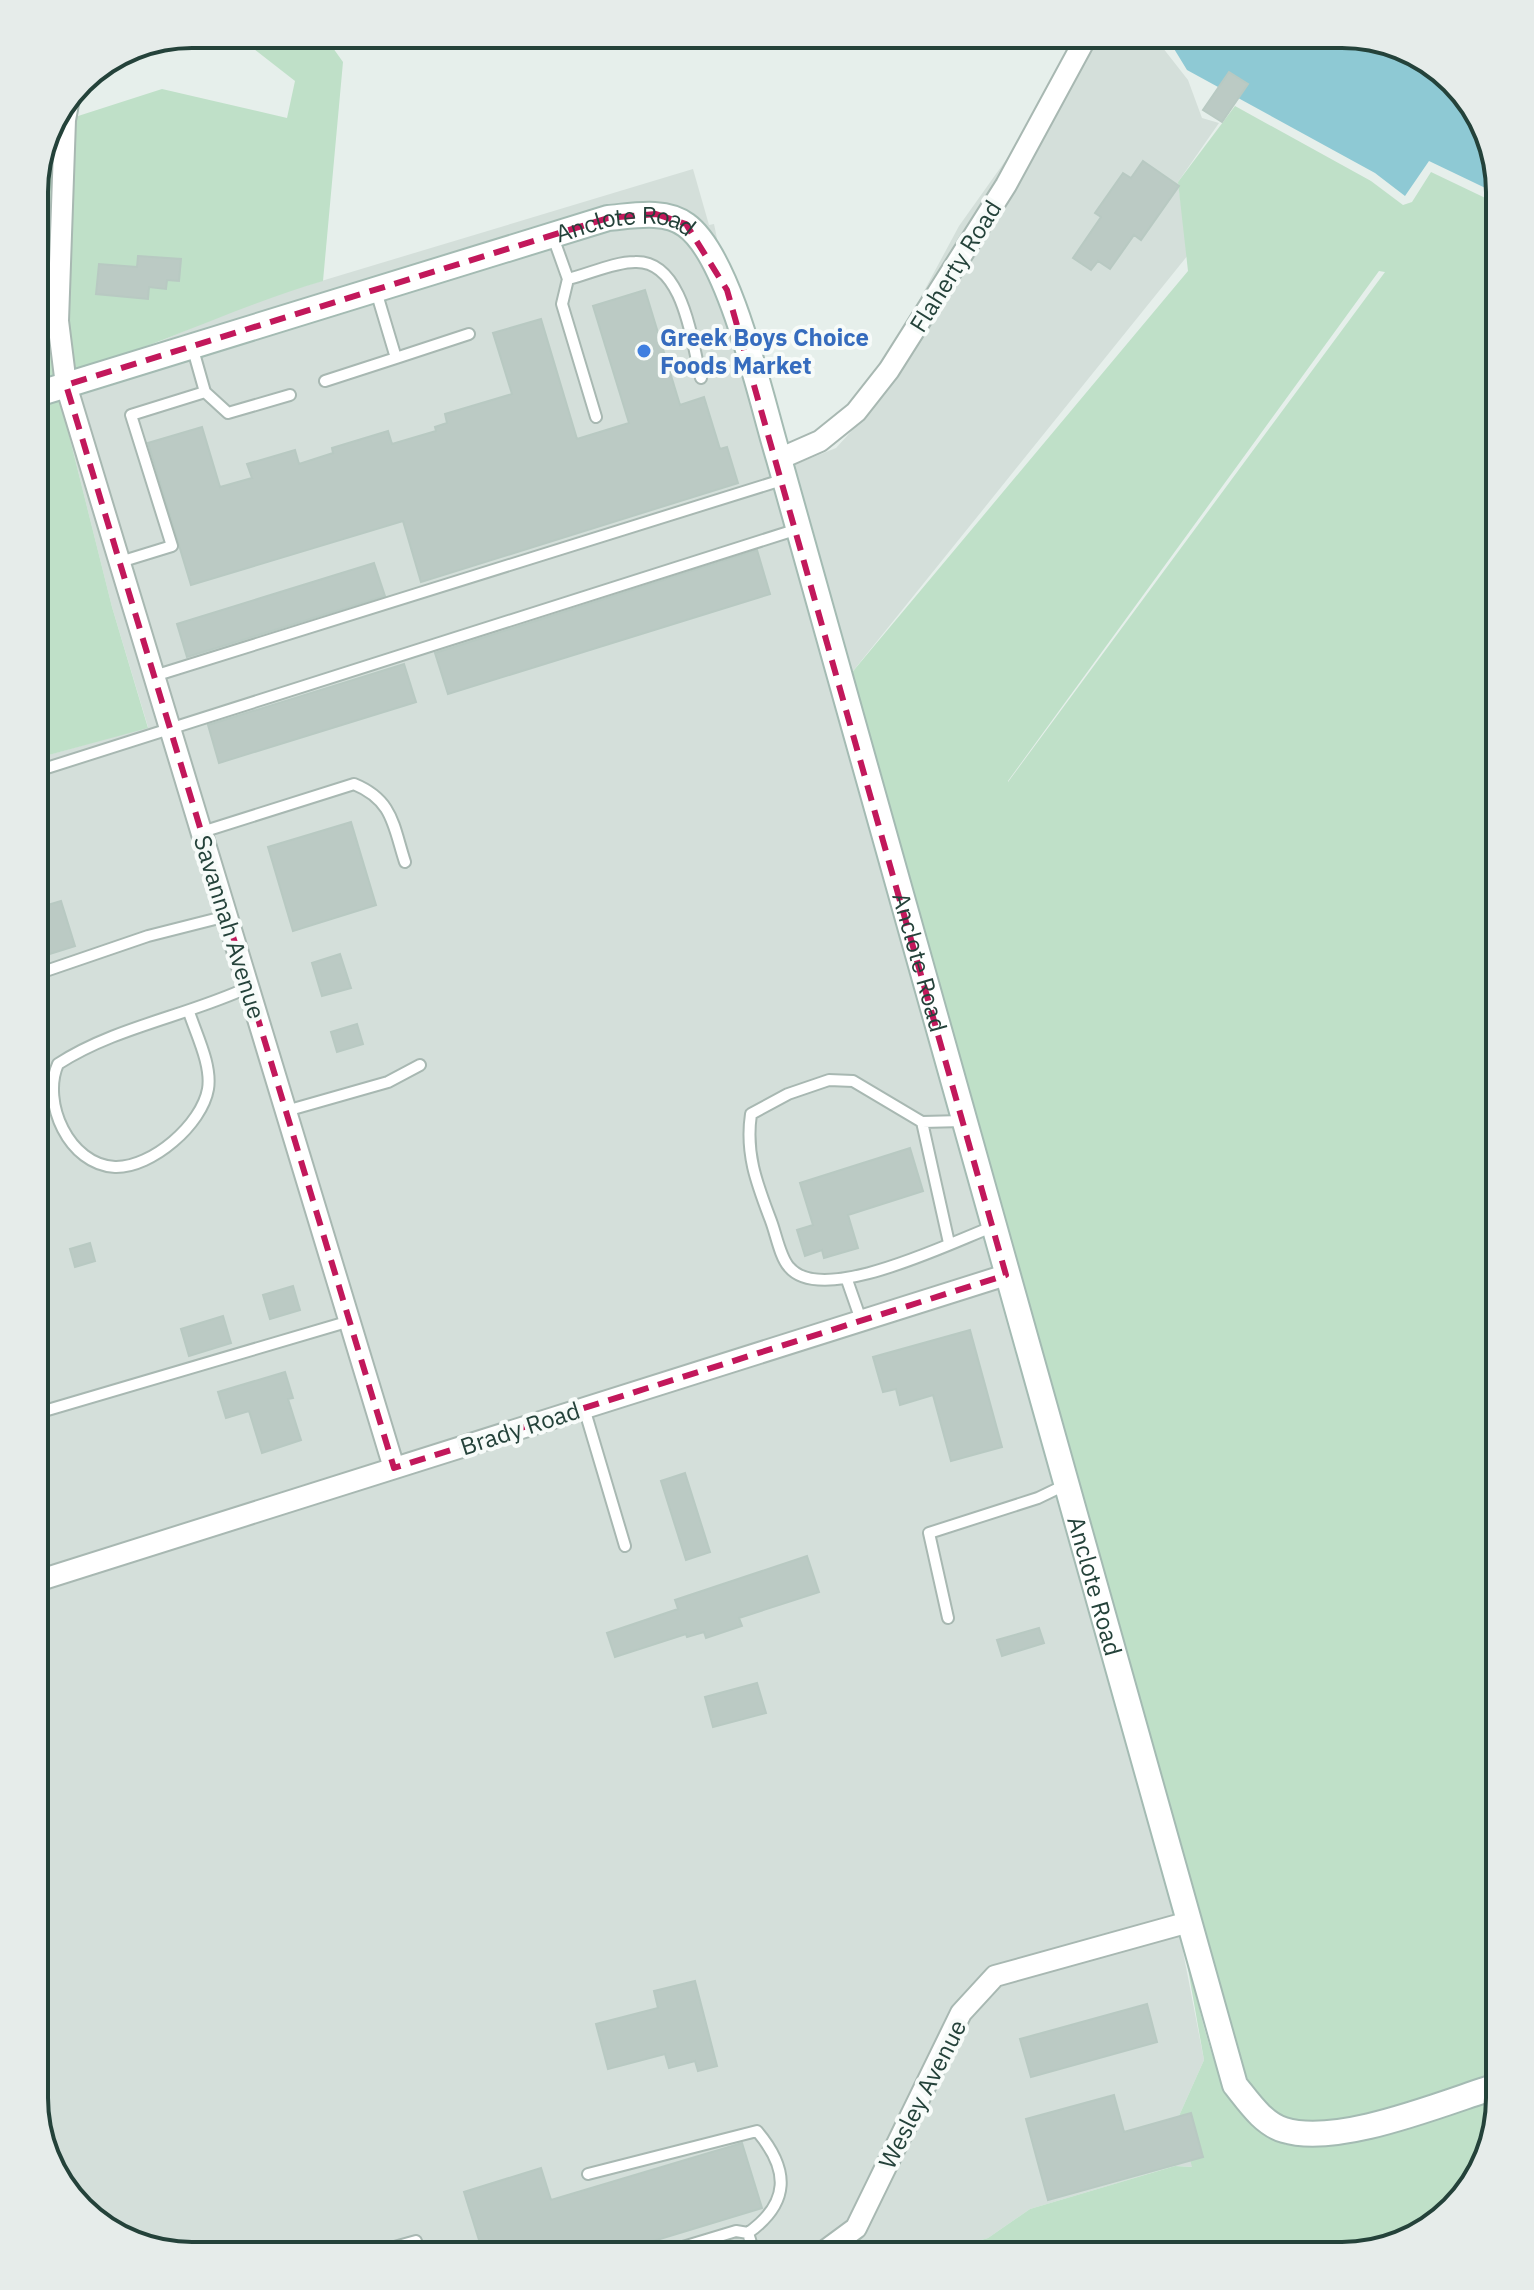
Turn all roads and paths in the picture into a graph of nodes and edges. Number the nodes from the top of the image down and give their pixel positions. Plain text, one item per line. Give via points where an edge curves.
1 (1080, 48) edge
2 (65, 125) edge
3 (553, 235) junction
4 (568, 279) junction
5 (376, 289) junction
6 (469, 334) dead end
7 (192, 346) junction
8 (396, 358) junction
9 (701, 378) dead end
10 (325, 381) dead end
11 (66, 385) junction
12 (48, 391) edge
13 (205, 392) junction
14 (290, 395) dead end
15 (596, 417) dead end
16 (782, 469) junction
17 (798, 529) junction
18 (120, 562) junction
19 (154, 676) junction
20 (170, 728) junction
21 (48, 767) edge
22 (202, 832) junction
23 (405, 862) dead end
24 (227, 916) junction
25 (48, 970) edge
26 (249, 987) junction
27 (189, 1012) junction
28 (420, 1065) dead end
29 (286, 1111) junction
30 (963, 1121) junction
31 (922, 1122) junction
32 (992, 1227) junction
33 (949, 1243) junction
34 (1006, 1275) junction
35 (847, 1280) junction
36 (861, 1320) junction
37 (350, 1321) junction
38 (584, 1408) junction
39 (48, 1410) edge
40 (394, 1468) junction
41 (1065, 1485) junction
42 (625, 1546) dead end
43 (48, 1578) edge
44 (948, 1618) dead end
45 (1189, 1922) junction
46 (1486, 2089) edge
47 (588, 2174) dead end
48 (748, 2233) junction
49 (416, 2241) dead end
50 (412, 2242) edge
51 (697, 2242) edge
52 (751, 2242) edge
53 (837, 2242) edge

1 - 16 street, Flaherty Road via 1006,185 889,370 856,412
2 - 11 street, Savannah Avenue via 58,321
3 - 4 lane
3 - 5 street, Anclote Road
3 - 16 street, Anclote Road via 608,218 656,214 686,224 710,254 727,290
4 - 9 lane via 637,261 658,269 679,290
4 - 15 lane via 562,304
5 - 7 street, Anclote Road
5 - 8 lane
6 - 8 lane
7 - 11 street, Anclote Road
7 - 13 lane
8 - 10 lane
11 - 12 street, Anclote Road
11 - 18 street, Savannah Avenue
13 - 14 lane via 228,413
13 - 18 lane via 131,415 172,546
16 - 17 street, Anclote Road
16 - 19 lane
17 - 20 lane
17 - 30 street, Anclote Road
18 - 19 street, Savannah Avenue
19 - 20 street, Savannah Avenue
20 - 21 lane
20 - 22 street, Savannah Avenue
22 - 23 lane via 354,784 387,806
22 - 24 street, Savannah Avenue
24 - 25 lane
24 - 26 street, Savannah Avenue
26 - 27 lane
26 - 29 street, Savannah Avenue
27 - 27 lane via 77,1052 58,1064 52,1094 59,1120 69,1141 85,1156 115,1167 140,1161 165,1148 193,1122 205,1098 208,1073
28 - 29 lane via 388,1082
29 - 37 street, Savannah Avenue
30 - 31 lane
30 - 32 street, Anclote Road
31 - 33 lane
31 - 35 lane via 853,1081 829,1080 751,1114 747,1141 752,1172 789,1268 813,1282
32 - 33 lane
32 - 34 street, Anclote Road
33 - 35 lane
34 - 36 street, Brady Road
34 - 41 street, Anclote Road
35 - 36 lane
36 - 38 street, Brady Road
37 - 39 lane
37 - 40 street, Savannah Avenue
38 - 40 street, Brady Road
38 - 42 lane
40 - 43 street, Brady Road
41 - 44 lane via 929,1533
41 - 45 street, Anclote Road
45 - 46 street, Anclote Road via 1235,2085 1255,2110 1283,2130 1323,2135
45 - 53 street, Wesley Avenue via 995,1976 961,2013 856,2228
47 - 48 lane via 757,2131 778,2169 781,2199 769,2218
48 - 51 lane
48 - 52 lane
49 - 50 lane

